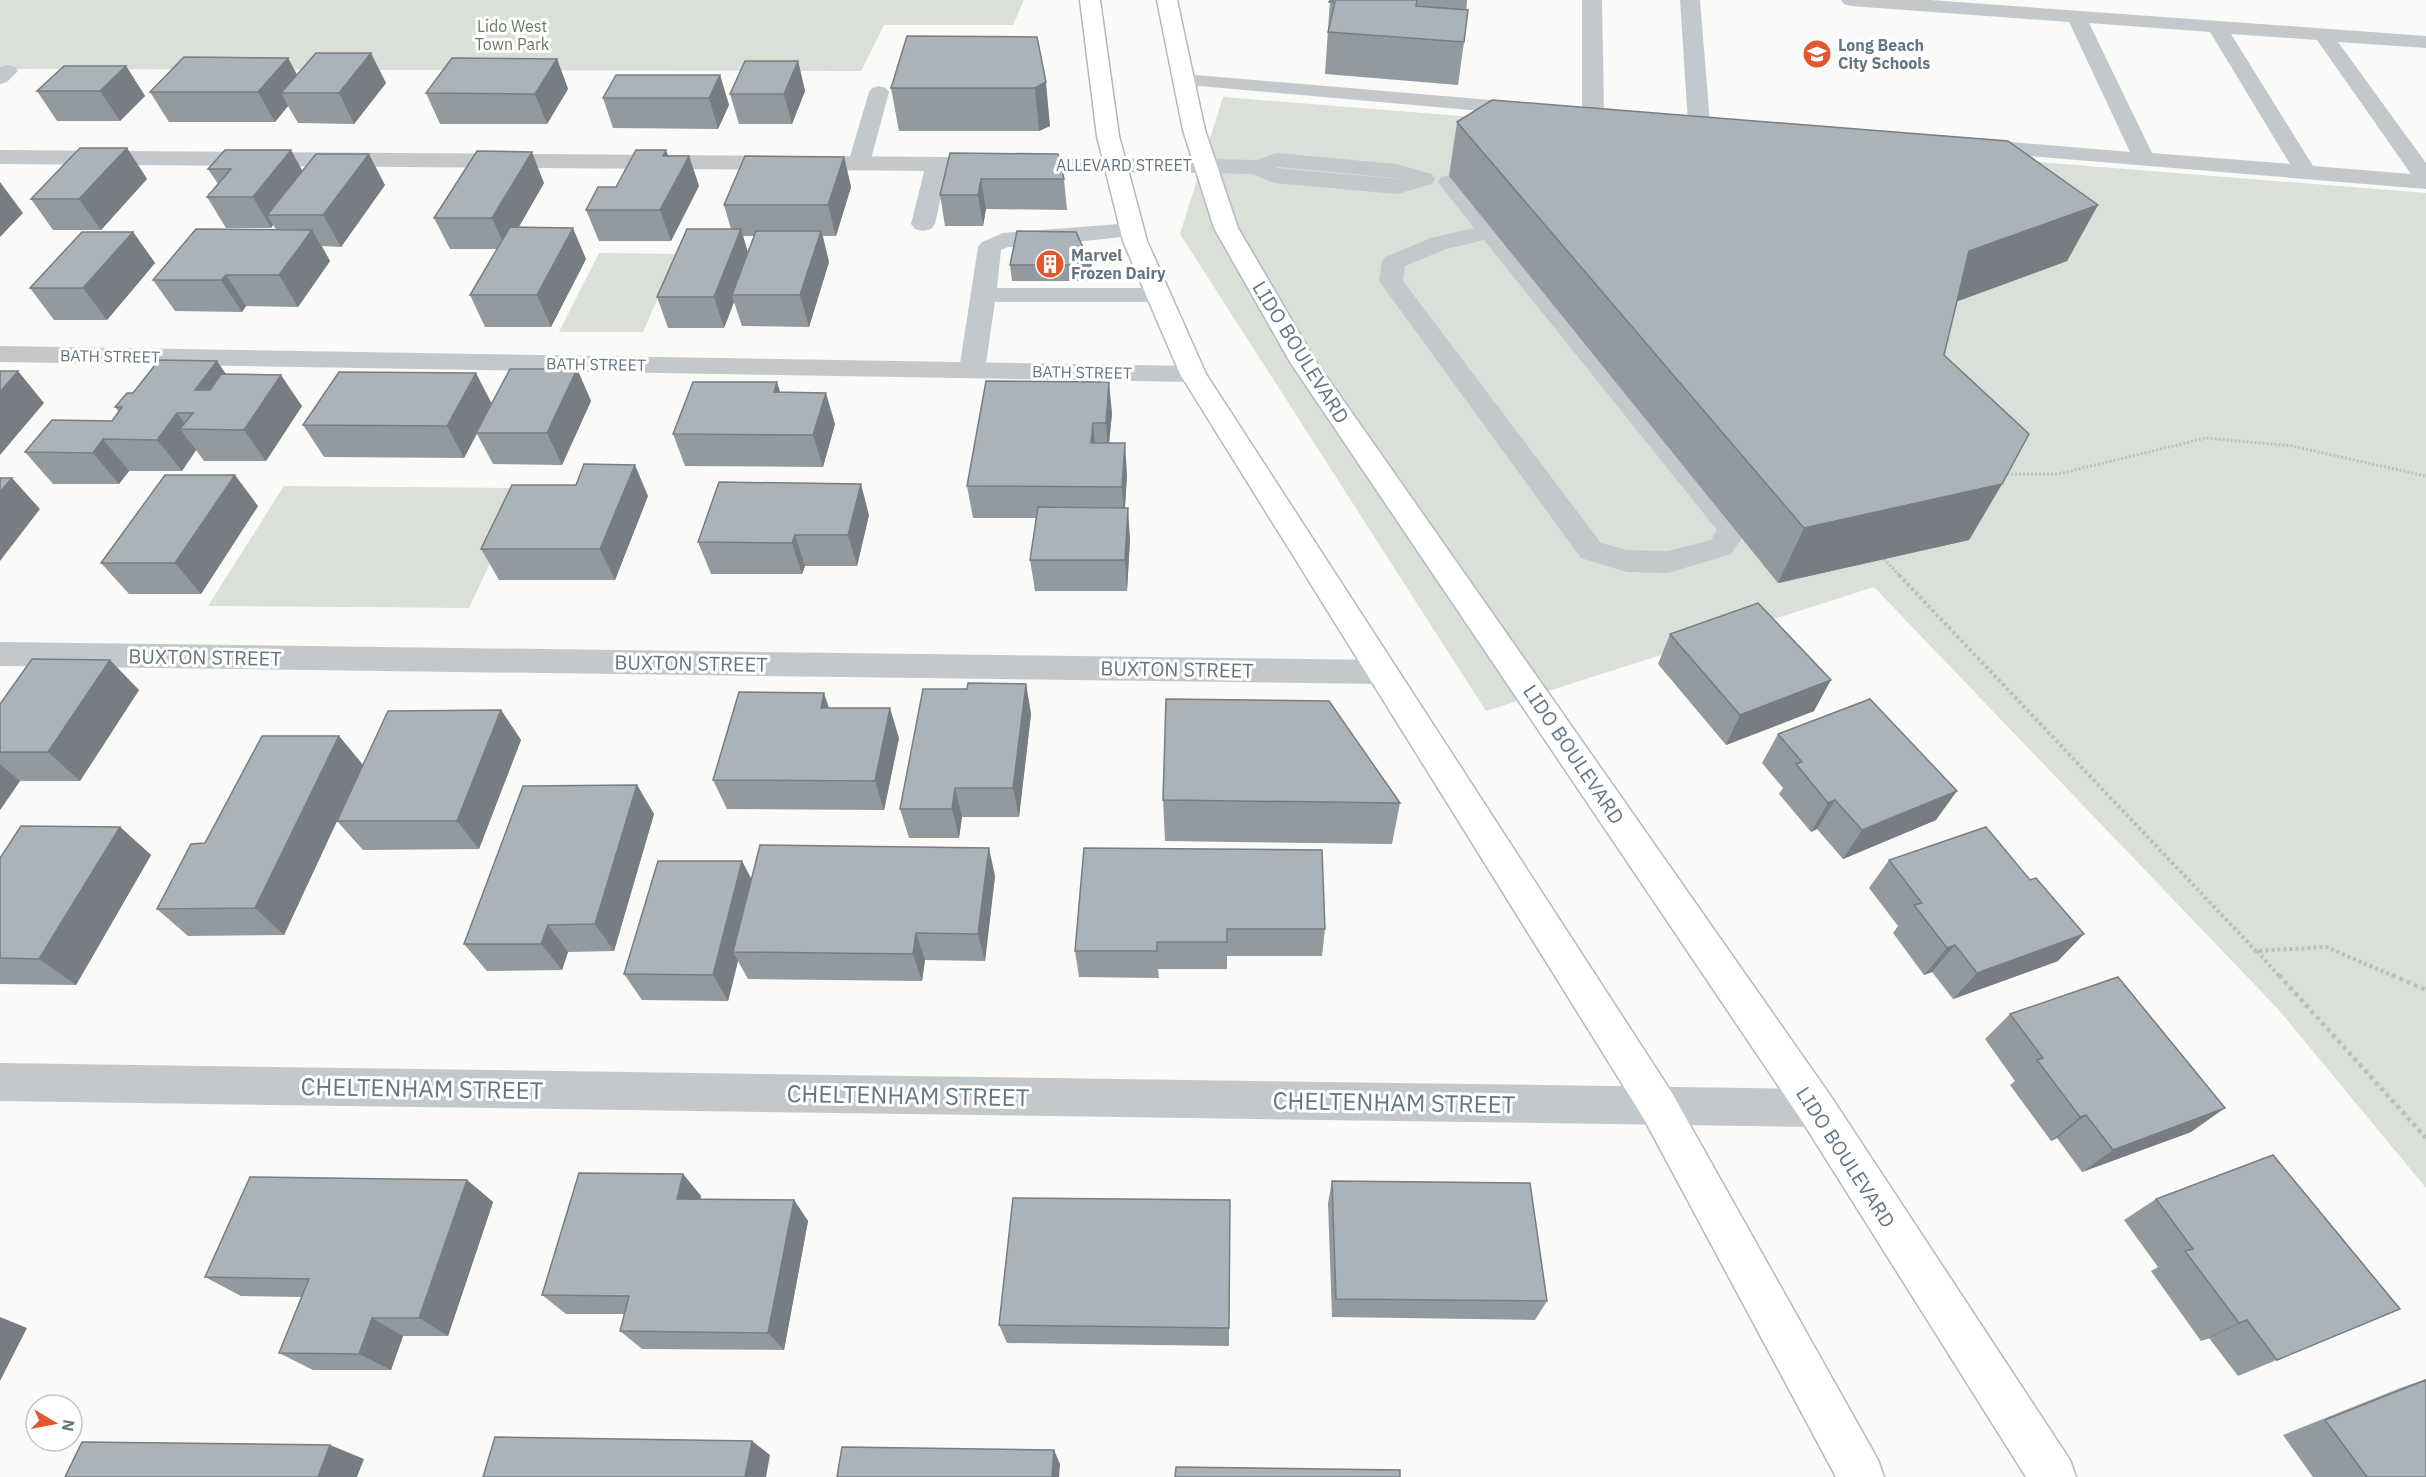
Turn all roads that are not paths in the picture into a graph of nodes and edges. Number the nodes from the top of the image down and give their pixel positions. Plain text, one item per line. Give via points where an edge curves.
1 (1090, 0) edge
2 (1167, 0) edge
3 (1592, 0) edge
4 (1690, 0) edge
5 (1851, 0) edge
6 (2076, 16) junction
7 (2216, 26) junction
8 (2323, 34) junction
9 (2426, 42) edge
10 (1184, 80) junction
11 (879, 92) dead end
12 (1546, 110) edge
13 (1569, 112) edge
14 (1593, 114) junction
15 (1616, 116) edge
16 (1675, 121) edge
17 (1957, 144) edge
18 (0, 158) edge
19 (2144, 159) junction
20 (859, 163) junction
21 (938, 164) junction
22 (1117, 165) junction
23 (1204, 166) junction
24 (2306, 173) junction
25 (1436, 180) junction
26 (2426, 181) edge
27 (1484, 185) edge
28 (923, 224) dead end
29 (1132, 230) junction
30 (1490, 232) junction
31 (984, 295) junction
32 (1158, 295) junction
33 (0, 354) edge
34 (972, 370) junction
35 (1192, 374) junction
36 (0, 654) edge
37 (1381, 672) junction
38 (0, 1082) edge
39 (1658, 1106) junction
40 (1816, 1108) junction
41 (1861, 1477) edge
42 (2053, 1477) edge

1 - 22 highway via 1108,136
2 - 10 highway, LIDO BOULEVARD
3 - 14 street
4 - 16 street via 1707,124
5 - 6 street
6 - 7 street
6 - 19 street
7 - 8 street
7 - 24 street
8 - 9 street
8 - 26 street
10 - 12 street
10 - 23 highway, LIDO BOULEVARD
11 - 20 street
13 - 14 street
14 - 15 street
17 - 19 street
18 - 20 street, ALLEVARD STREET
19 - 24 street
20 - 21 street, ALLEVARD STREET
21 - 22 street, ALLEVARD STREET
21 - 28 street
22 - 23 street, ALLEVARD STREET
22 - 29 highway
23 - 25 street, ALLEVARD STREET via 1258,167 1274,176 1397,187
23 - 40 highway, LIDO BOULEVARD via 1226,228 1303,362
24 - 26 street
25 - 27 street
25 - 30 street
29 - 31 street via 1003,240 990,247
29 - 32 highway
30 - 30 street via 1577,324 1732,529 1721,547 1668,562 1627,561 1591,551 1391,281 1394,262 1439,243
31 - 32 street
31 - 34 street
32 - 35 highway
33 - 34 street, BATH STREET
34 - 35 street, BATH STREET
35 - 37 highway
36 - 37 street, BUXTON STREET
37 - 39 highway
38 - 39 street, CHELTENHAM STREET
39 - 40 street, CHELTENHAM STREET
39 - 41 highway
40 - 42 highway, LIDO BOULEVARD

